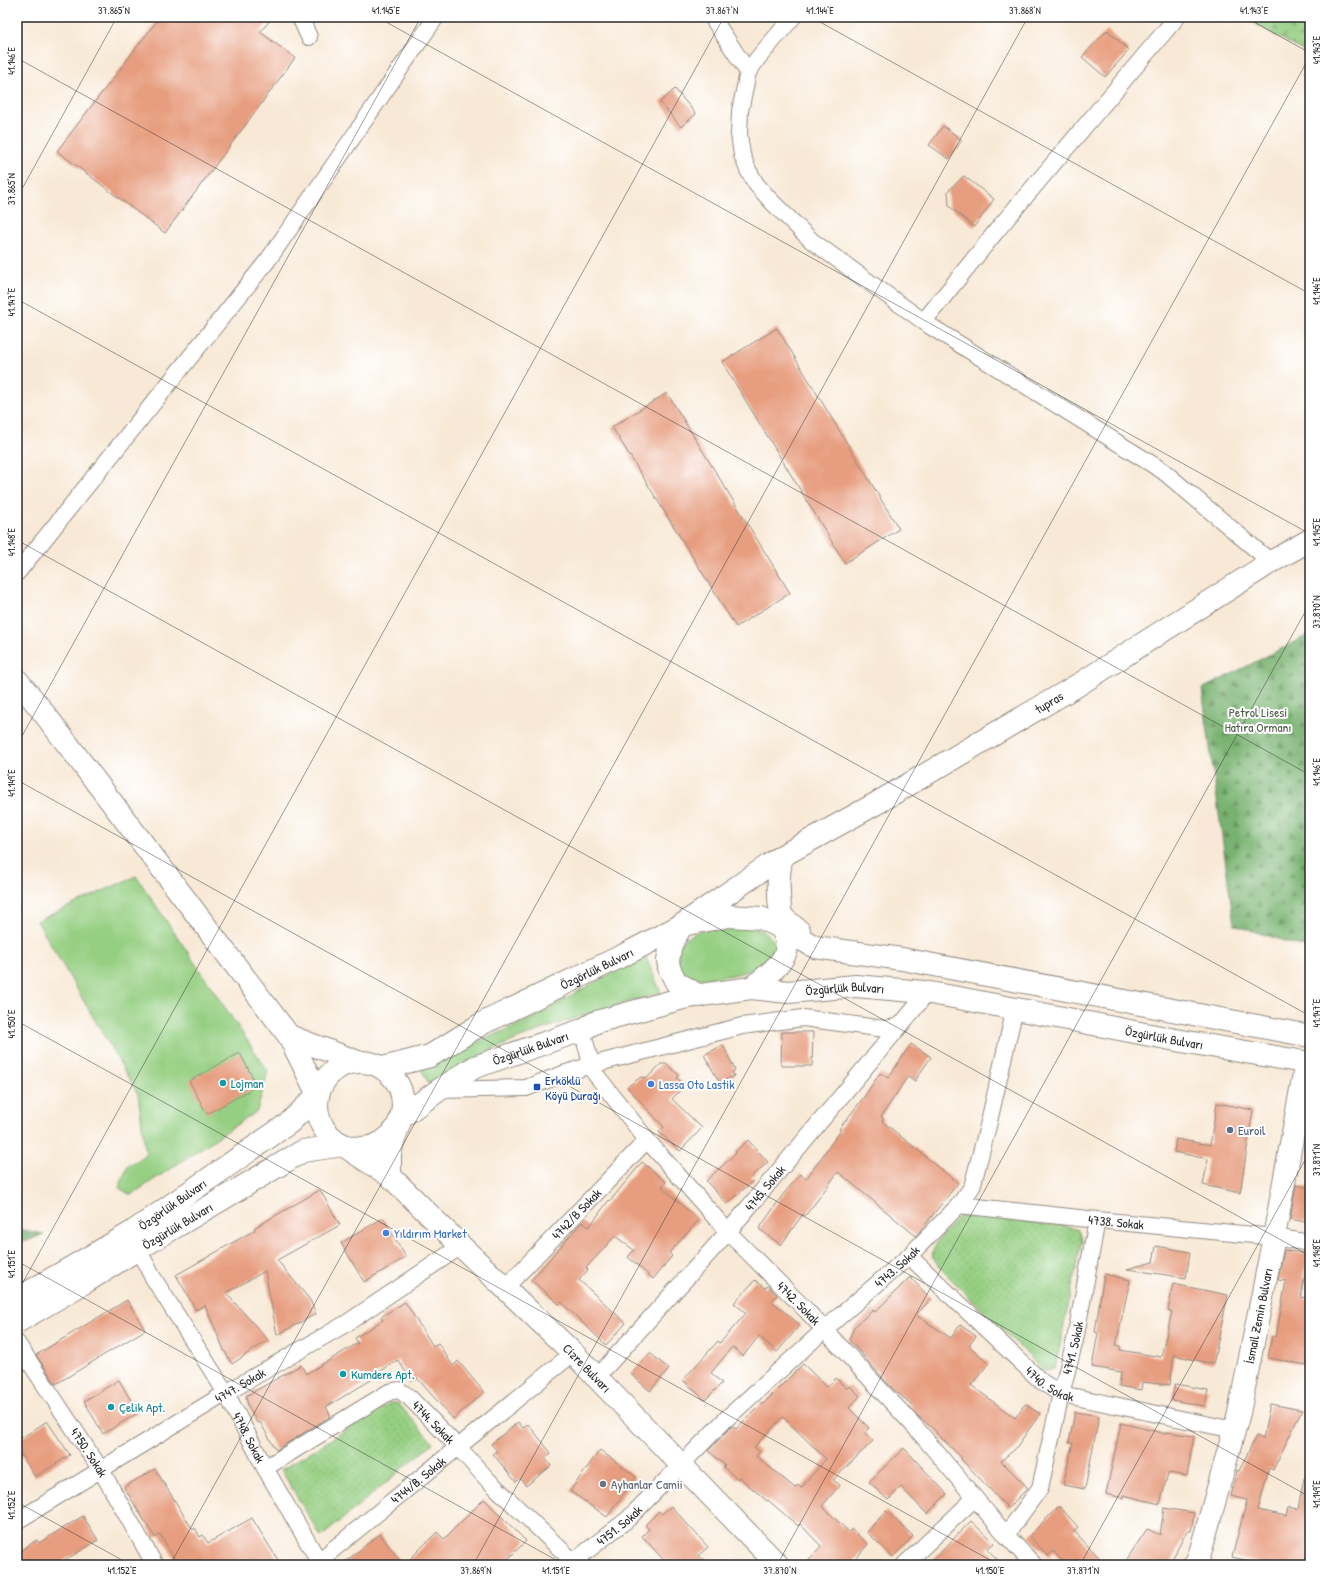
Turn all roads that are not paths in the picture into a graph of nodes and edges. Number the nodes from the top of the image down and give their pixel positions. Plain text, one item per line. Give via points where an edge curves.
1 (300, 17) edge
2 (436, 17) edge
3 (712, 17) edge
4 (793, 17) edge
5 (1177, 17) edge
6 (309, 37) dead end
7 (748, 72) junction
8 (924, 322) junction
9 (1310, 540) edge
10 (1271, 562) junction
11 (17, 574) edge
12 (17, 680) edge
13 (782, 856) junction
14 (780, 921) junction
15 (682, 925) junction
16 (751, 988) junction
17 (924, 992) junction
18 (699, 996) junction
19 (1015, 1008) junction
20 (900, 1026) junction
21 (582, 1030) junction
22 (289, 1036) junction
23 (1310, 1036) edge
24 (358, 1062) junction
25 (1307, 1062) edge
26 (591, 1065) junction
27 (383, 1068) junction
28 (439, 1090) junction
29 (318, 1095) junction
30 (401, 1117) junction
31 (647, 1140) junction
32 (343, 1145) junction
33 (390, 1176) junction
34 (959, 1205) junction
35 (1097, 1220) junction
36 (728, 1232) junction
37 (1274, 1237) junction
38 (1310, 1243) edge
39 (461, 1246) junction
40 (138, 1249) junction
41 (909, 1256) junction
42 (505, 1288) junction
43 (17, 1299) edge
44 (17, 1322) edge
45 (824, 1330) junction
46 (17, 1343) edge
47 (573, 1353) junction
48 (597, 1377) junction
49 (226, 1393) junction
50 (1060, 1394) junction
51 (1234, 1430) junction
52 (458, 1447) junction
53 (682, 1464) junction
54 (265, 1468) junction
55 (101, 1470) junction
56 (975, 1498) junction
57 (17, 1521) edge
58 (1006, 1535) junction
59 (320, 1563) edge
60 (573, 1564) edge
61 (155, 1565) edge
62 (778, 1565) edge
63 (904, 1565) edge
64 (1034, 1565) edge
65 (1194, 1565) edge

1 - 6 street
2 - 11 street via 268,260
3 - 7 street
4 - 7 street
5 - 8 street via 998,229
7 - 8 street via 740,111 739,134 742,155 756,184 812,241
8 - 10 street via 1158,468
9 - 10 main road, tupras
10 - 13 main road, tupras via 1078,685
12 - 22 main road
13 - 14 main road via 778,894
13 - 15 main road, tupras
14 - 15 main road, Özgörlük Bulvarı via 729,916
14 - 16 main road via 788,944 786,956 765,978
14 - 23 main road, Özgörlük Bulvarı via 815,947 902,959
15 - 18 main road via 671,945 669,968 676,982
15 - 27 main road, Özgörlük Bulvarı via 483,1024 430,1056
16 - 17 main road, Özgürlük Bulvarı via 788,992 856,986
16 - 18 main road, Özgürlük Bulvarı
17 - 19 main road, Özgürlük Bulvarı
17 - 20 street, 4745. Sokak via 919,1003
18 - 21 main road, Özgürlük Bulvarı via 596,1022
19 - 25 main road, Özgürlük Bulvarı via 1176,1040
19 - 34 street, 4743. Sokak via 972,1187
20 - 26 street via 886,1029 804,1018 742,1026
20 - 36 street, 4745. Sokak
21 - 26 street, 4742. Sokak
21 - 28 main road, Özgürlük Bulvarı via 475,1067
22 - 24 main road
22 - 29 main road
24 - 27 main road via 371,1063
24 - 29 main road via 345,1065 333,1072 324,1082
25 - 37 main road, İsmail Zemin Bulvarı
26 - 28 street via 526,1088
26 - 31 street, 4742. Sokak
27 - 30 main road via 392,1076 402,1095
28 - 30 main road, Özgürlük Bulvarı
29 - 32 main road via 317,1107 324,1129
29 - 43 main road, Özgörlük Bulvarı via 289,1123 131,1233
30 - 32 main road via 395,1130 378,1144 357,1148
30 - 33 main road via 390,1153
31 - 36 street, 4742. Sokak
31 - 42 street, 4742/B Sokak
32 - 33 main road, Cizre Bulvarı
32 - 40 main road, Özgürlük Bulvarı via 303,1151
33 - 39 main road, Cizre Bulvarı
34 - 35 street, 4738. Sokak
34 - 41 street, 4743. Sokak
35 - 37 street, 4738. Sokak
35 - 50 street, 4741. Sokak via 1075,1340
36 - 45 street, 4742. Sokak
36 - 48 street, 4745. Sokak
37 - 38 street, 4738. Sokak
37 - 51 main road, İsmail Zemin Bulvarı
39 - 42 main road, Cizre Bulvarı
39 - 49 street, 4747. Sokak via 347,1324
40 - 44 main road, Özgürlük Bulvarı
40 - 49 street, 4748. Sokak via 152,1276
41 - 45 street, 4743. Sokak
41 - 50 street, 4740. Sokak via 1042,1382
42 - 47 main road, Cizre Bulvarı
45 - 53 street, 4743. Sokak via 726,1419
45 - 56 street, 4742. Sokak via 916,1428
46 - 55 street, 4750. Sokak
47 - 48 main road, Cizre Bulvarı
47 - 52 street, 4744/B. Sokak
48 - 53 main road, Cizre Bulvarı
49 - 54 street, 4748. Sokak
49 - 55 street, 4747. Sokak
50 - 51 street, 4740. Sokak
50 - 58 street, 4741. Sokak via 1040,1488
51 - 65 main road, İsmail Zemin Bulvarı
52 - 54 street, 4744. Sokak via 399,1390 389,1392
52 - 59 street, 4744/B. Sokak
52 - 60 street, 4744. Sokak
53 - 60 street, 4751. Sokak via 628,1519
53 - 62 main road, Cizre Bulvarı
54 - 59 street, 4748. Sokak
55 - 57 street, 4747. Sokak
55 - 61 street, 4750. Sokak
56 - 58 street, 4742. Sokak
56 - 63 street
58 - 64 street, 4742. Sokak

